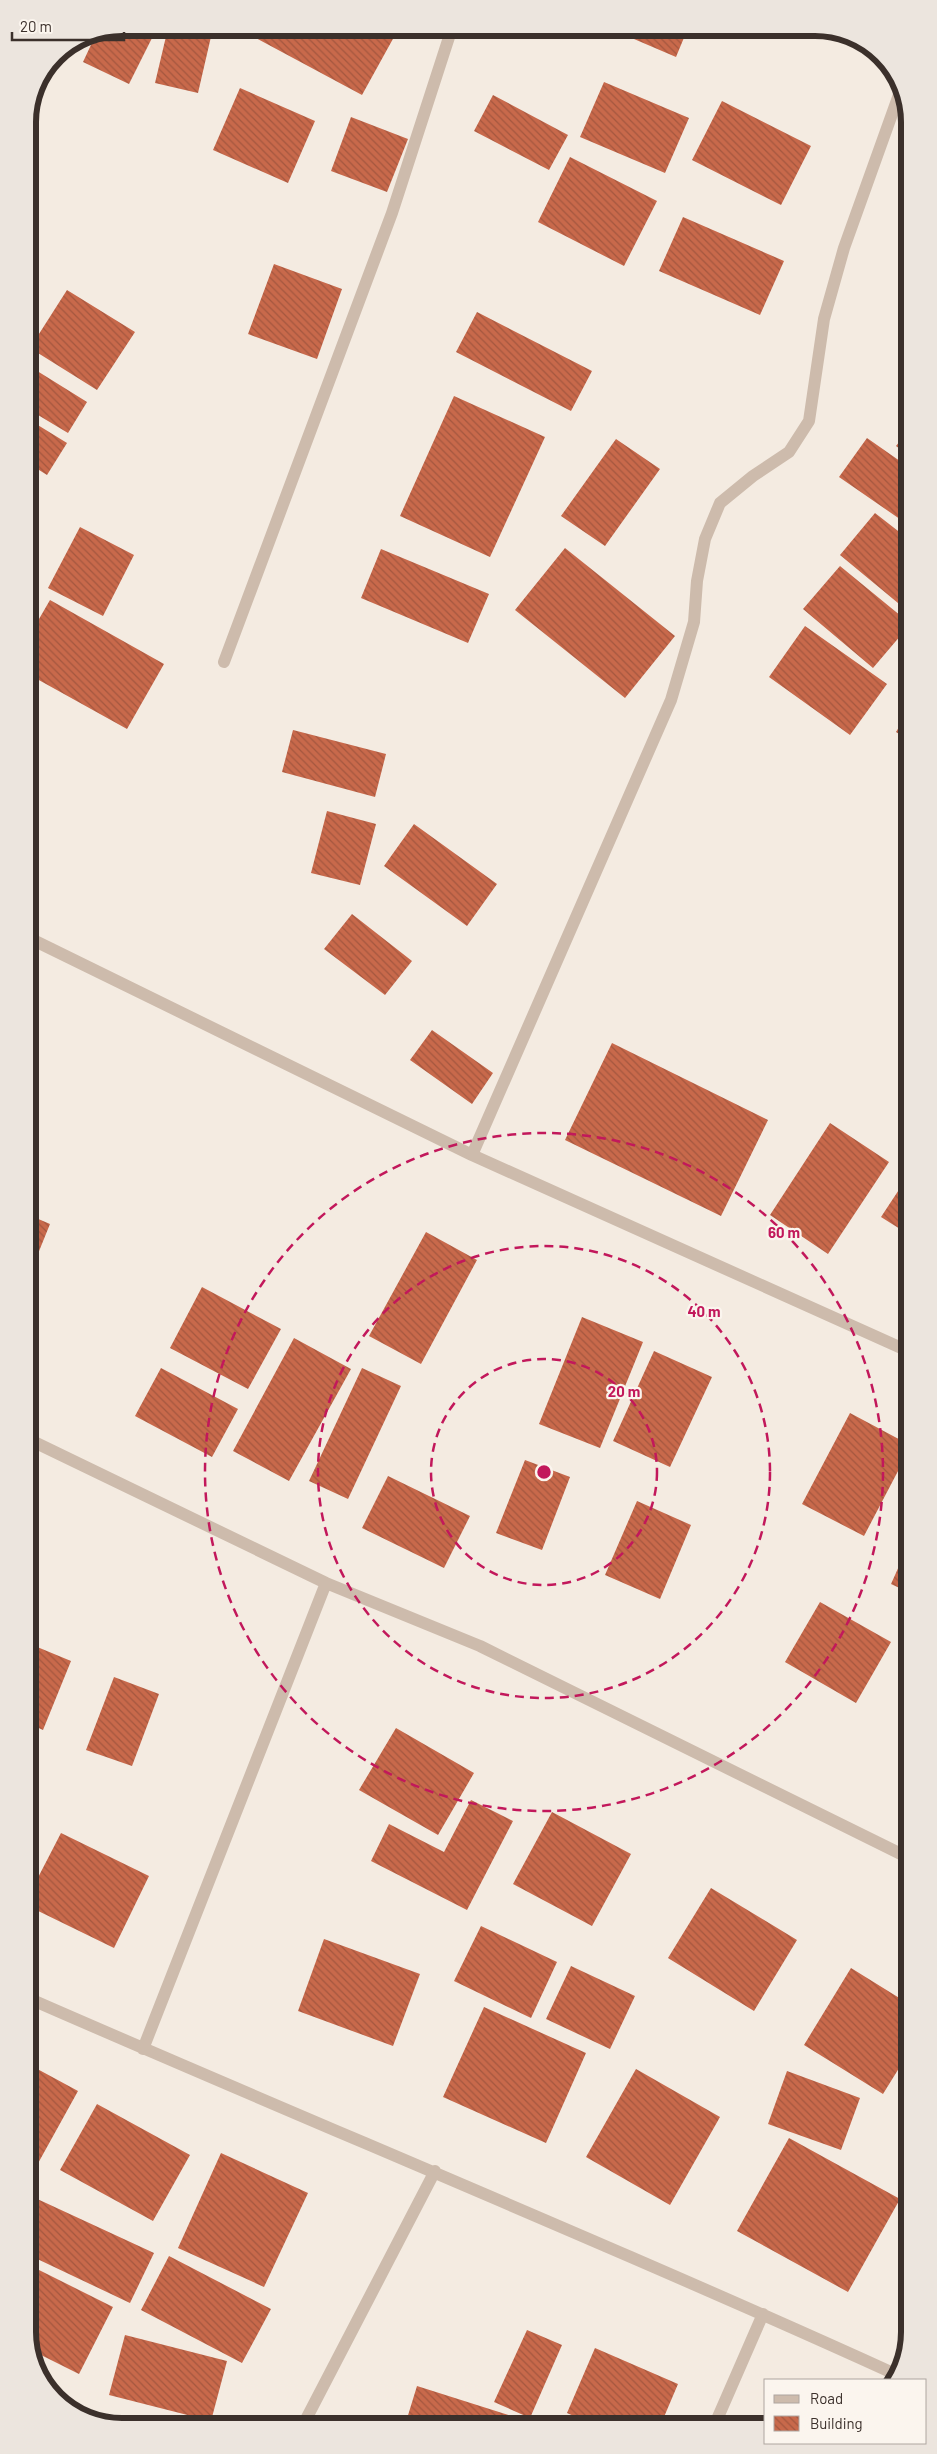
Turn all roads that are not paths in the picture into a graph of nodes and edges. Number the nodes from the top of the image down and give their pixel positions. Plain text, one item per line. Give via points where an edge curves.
1 (449, 36) edge
2 (897, 97) edge
3 (224, 662) dead end
4 (36, 941) edge
5 (472, 1155) junction
6 (901, 1348) edge
7 (36, 1443) edge
8 (326, 1583) junction
9 (901, 1854) edge
10 (36, 2002) edge
11 (143, 2049) junction
12 (435, 2171) junction
13 (763, 2314) junction
14 (890, 2372) edge
15 (306, 2418) edge
16 (718, 2418) edge

1 - 3 street via 392,213
2 - 5 street via 844,248 824,319 810,421 789,452 720,503 705,540 694,622 671,700
4 - 5 street
5 - 6 street
7 - 8 street
8 - 9 street via 480,1646
8 - 11 street
10 - 11 street
11 - 12 street
12 - 13 street
12 - 15 street
13 - 14 street
13 - 16 street

